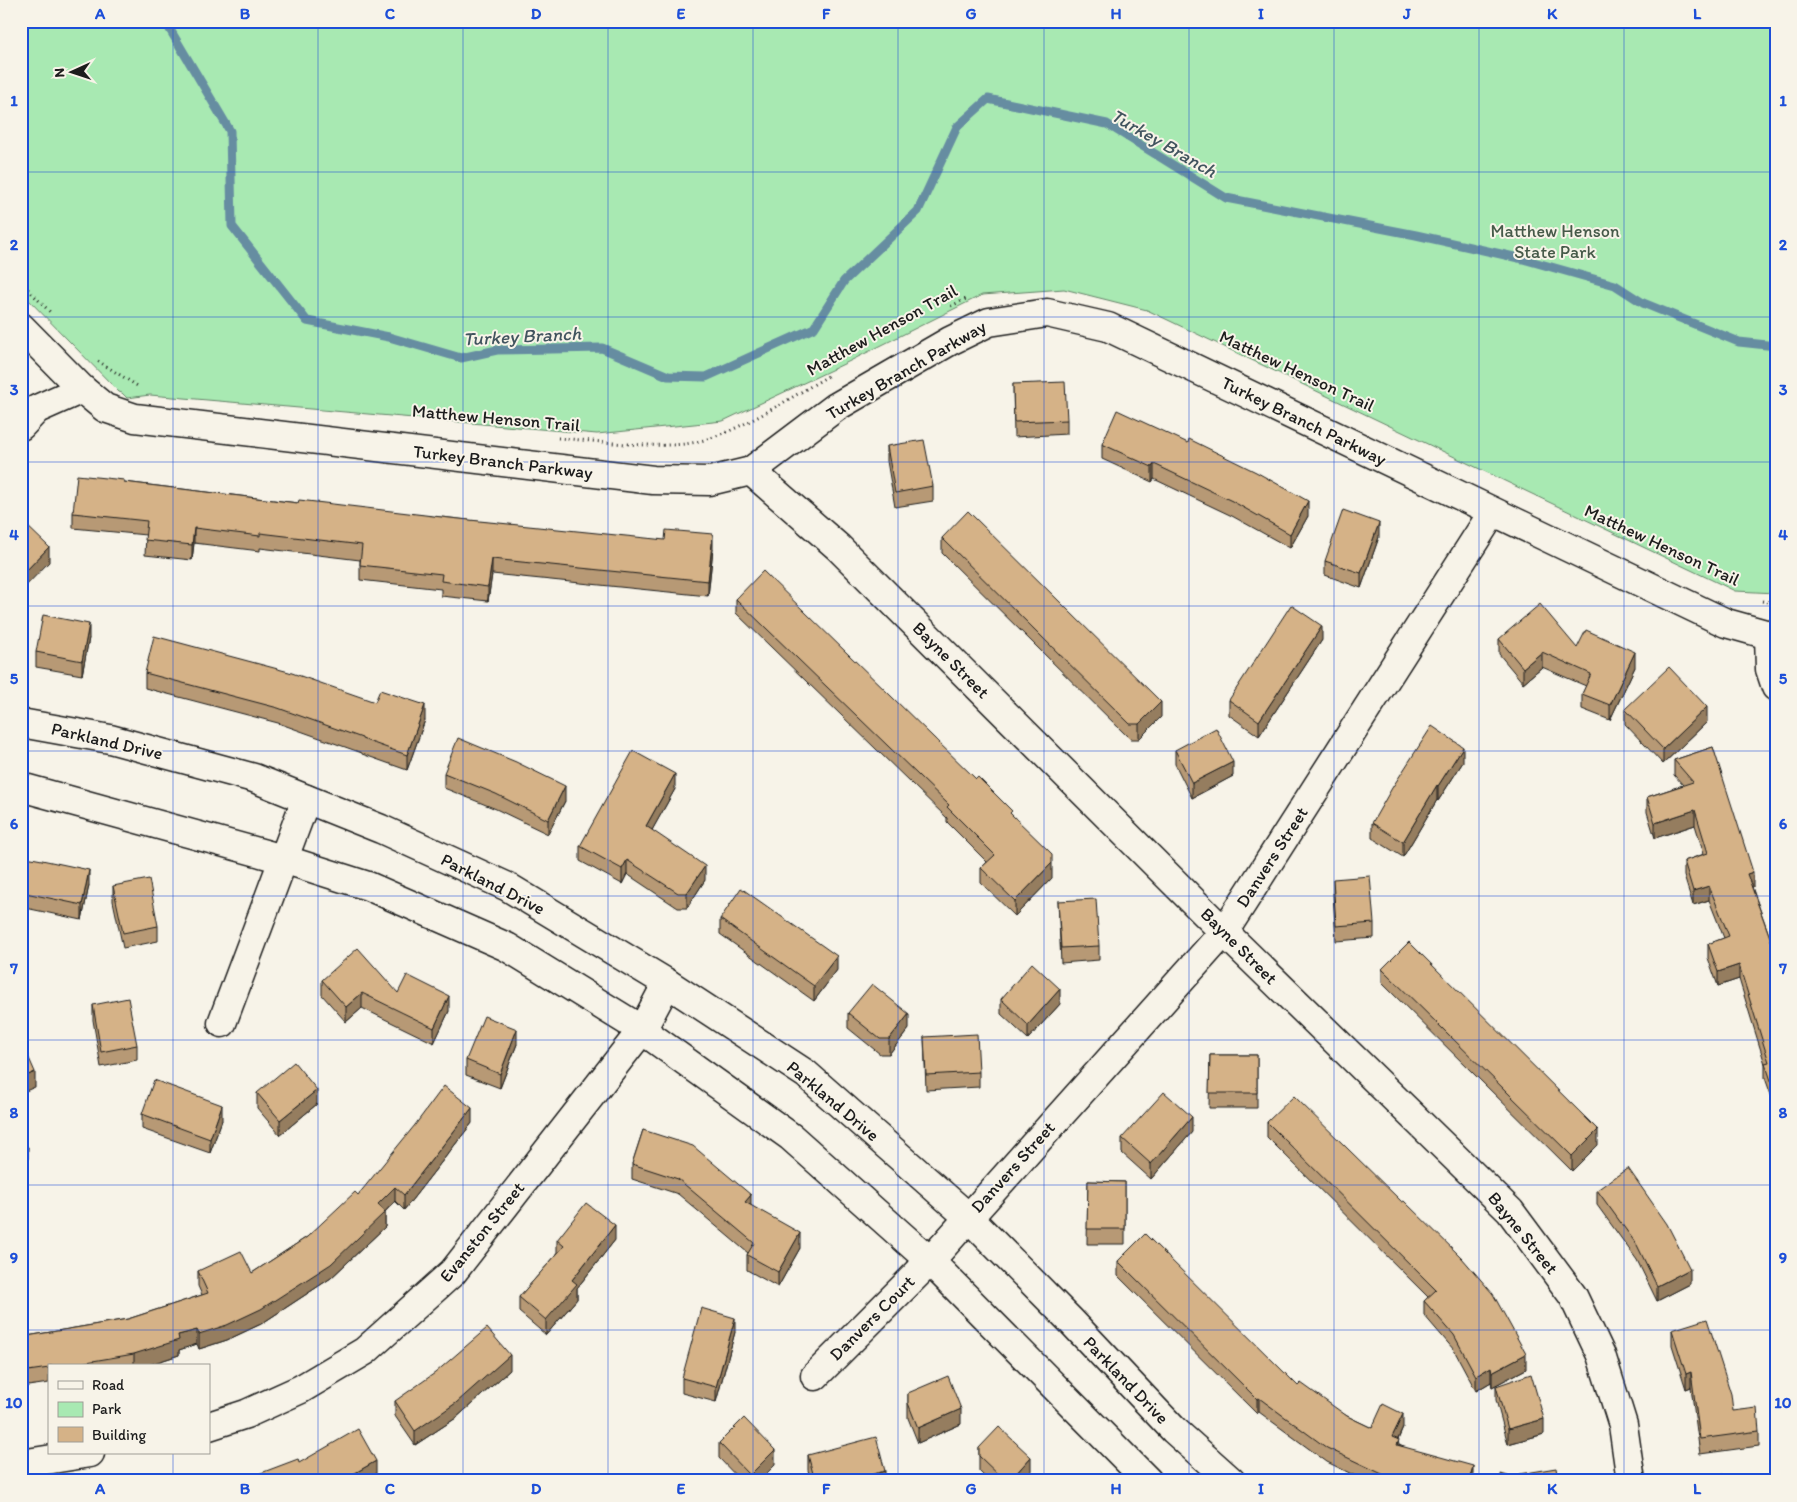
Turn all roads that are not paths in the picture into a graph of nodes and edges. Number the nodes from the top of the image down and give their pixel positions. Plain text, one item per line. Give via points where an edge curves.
1 (21, 327) edge
2 (82, 390) junction
3 (21, 426) edge
4 (752, 471) junction
5 (1493, 512) junction
6 (1772, 635) edge
7 (1776, 687) edge
8 (21, 723) edge
9 (21, 787) edge
10 (306, 799) junction
11 (282, 859) junction
12 (1224, 932) junction
13 (667, 983) junction
14 (222, 1022) dead end
15 (642, 1030) junction
16 (968, 1217) junction
17 (930, 1260) junction
18 (815, 1376) dead end
19 (210, 1426) edge
20 (84, 1454) edge
21 (21, 1464) edge
22 (1227, 1480) edge
23 (1148, 1481) edge
24 (1631, 1481) edge

1 - 2 street, Turkey Branch Parkway
2 - 3 street via 37,409
2 - 4 street, Turkey Branch Parkway via 105,408 135,418 654,480 710,481
4 - 5 street, Turkey Branch Parkway via 836,407 950,341 989,322 1047,313 1108,327
4 - 12 street, Bayne Street via 838,547
5 - 6 street, Turkey Branch Parkway via 1726,623
5 - 12 street, Danvers Street
6 - 7 street via 1770,669
8 - 10 street, Parkland Drive via 120,742 254,778
9 - 11 street
10 - 11 street
10 - 13 street, Parkland Drive via 508,887
11 - 14 street
11 - 15 street via 368,886 507,947
12 - 16 street, Danvers Street
12 - 24 street, Bayne Street via 1510,1211 1573,1296 1601,1355 1623,1425
13 - 15 street, Evanston Street
13 - 16 street, Parkland Drive via 806,1074
15 - 17 street via 791,1137
15 - 19 street, Evanston Street via 453,1272 365,1351 301,1388 246,1414
16 - 17 street, Danvers Street
16 - 22 street, Parkland Drive via 1174,1430
17 - 18 street, Danvers Court
17 - 23 street
20 - 21 street

